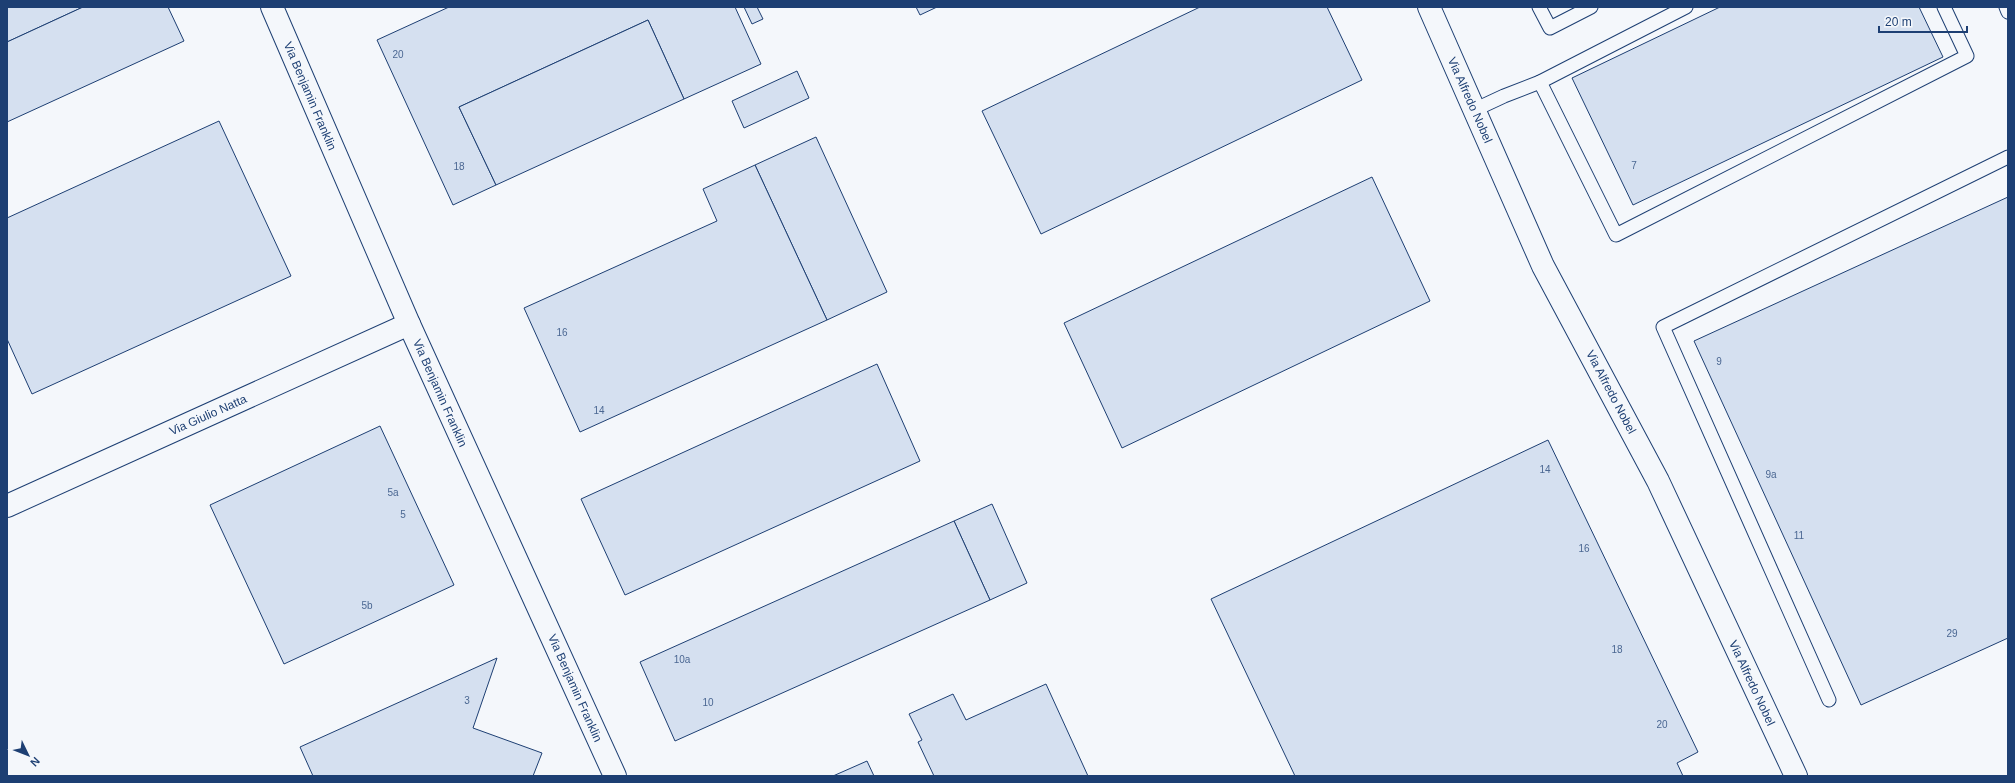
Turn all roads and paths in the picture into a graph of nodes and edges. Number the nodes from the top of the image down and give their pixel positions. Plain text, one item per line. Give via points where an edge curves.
1 (272, 7) edge
2 (1429, 7) edge
3 (1540, 7) edge
4 (1591, 7) edge
5 (1686, 7) edge
6 (1944, 7) edge
7 (2006, 7) edge
8 (2008, 12) edge
9 (1540, 82) junction
10 (1474, 110) junction
11 (2008, 157) edge
12 (409, 324) junction
13 (7, 506) edge
14 (1829, 700) dead end
15 (615, 776) edge
16 (1796, 776) edge

1 - 12 street, Via Benjamin Franklin
2 - 10 street, Via Alfredo Nobel
3 - 4 lane via 1550,28
5 - 9 lane
6 - 9 lane via 1967,56 1616,235
7 - 8 lane
9 - 10 lane
10 - 16 street, Via Alfredo Nobel via 1543,266 1658,481
11 - 14 lane via 1663,327
12 - 13 street, Via Giulio Natta
12 - 15 street, Via Benjamin Franklin

